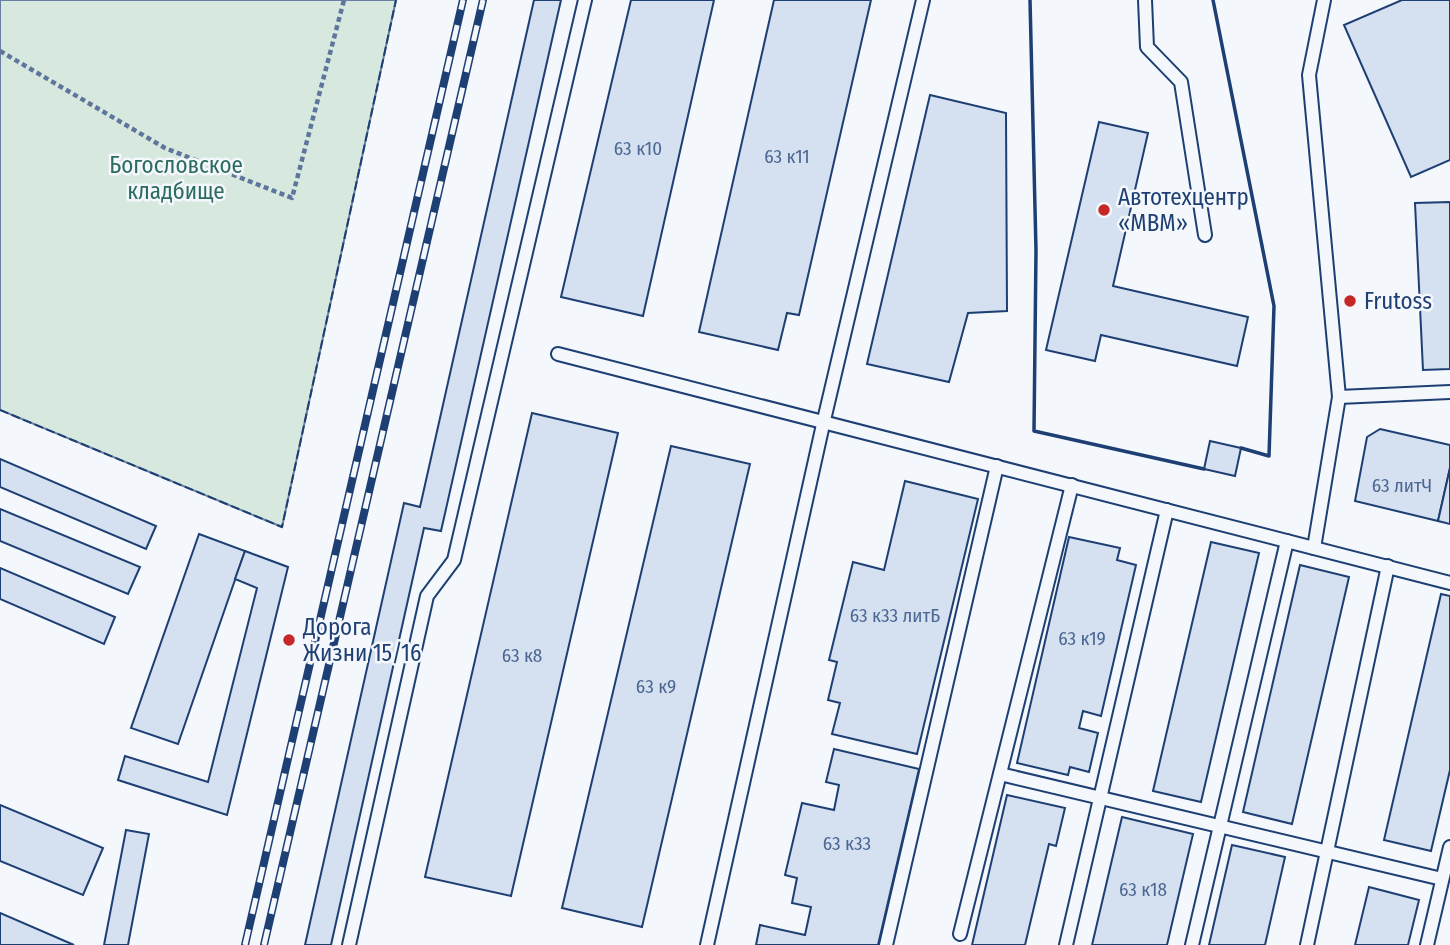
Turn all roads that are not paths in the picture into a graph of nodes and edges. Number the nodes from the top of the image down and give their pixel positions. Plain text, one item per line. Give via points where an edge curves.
1 (585, 0) edge
2 (923, 0) edge
3 (1145, 0) edge
4 (1322, 1) edge
5 (1205, 235) dead end
6 (558, 354) dead end
7 (1450, 392) edge
8 (1339, 397) junction
9 (824, 420) junction
10 (996, 466) junction
11 (1072, 485) junction
12 (1167, 510) junction
13 (1286, 541) junction
14 (1314, 548) junction
15 (1388, 566) junction
16 (1450, 583) edge
17 (1000, 774) junction
18 (1100, 798) junction
19 (1220, 826) junction
20 (1450, 847) edge
21 (1328, 852) junction
22 (1442, 879) junction
23 (960, 934) dead end
24 (349, 945) edge
25 (707, 945) edge
26 (886, 945) edge
27 (1066, 945) edge
28 (1192, 945) edge
29 (1307, 945) edge
30 (1427, 945) edge

1 - 24 lane via 454,560 427,596
2 - 9 lane
3 - 5 lane via 1147,47 1181,82
4 - 8 lane via 1309,75
6 - 9 lane
7 - 8 lane
8 - 14 lane
9 - 10 lane
9 - 25 lane
10 - 11 lane
10 - 26 lane
11 - 12 lane
11 - 17 lane
12 - 13 lane
12 - 18 lane
13 - 14 lane
13 - 19 lane
14 - 15 lane
15 - 16 lane
15 - 21 lane
17 - 18 lane
17 - 23 lane
18 - 19 lane
18 - 27 lane
19 - 21 lane
19 - 28 lane
20 - 22 lane
21 - 22 lane
21 - 29 lane
22 - 30 lane

